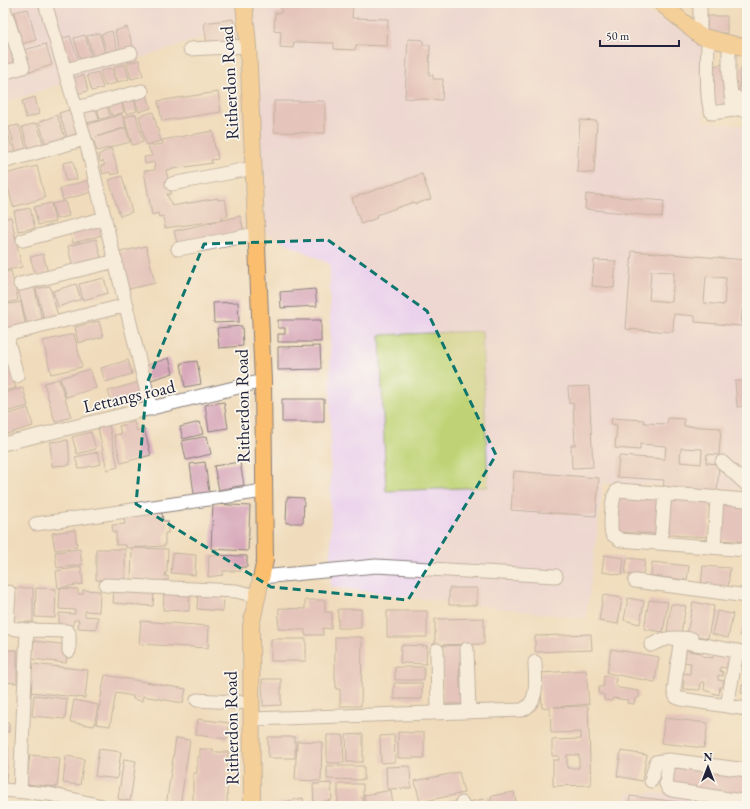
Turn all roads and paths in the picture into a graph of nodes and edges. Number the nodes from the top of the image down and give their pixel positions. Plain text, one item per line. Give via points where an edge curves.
1 (45, 3) edge
2 (244, 3) edge
3 (661, 3) edge
4 (700, 3) edge
5 (3, 5) edge
6 (704, 37) junction
7 (248, 46) junction
8 (190, 49) dead end
9 (737, 51) edge
10 (131, 53) dead end
11 (65, 70) junction
12 (3, 73) edge
13 (142, 91) dead end
14 (76, 108) junction
15 (747, 111) edge
16 (85, 139) junction
17 (3, 162) edge
18 (253, 168) junction
19 (172, 184) dead end
20 (105, 218) junction
21 (256, 234) junction
22 (23, 240) dead end
23 (178, 250) dead end
24 (116, 261) junction
25 (20, 284) dead end
26 (127, 305) junction
27 (17, 376) dead end
28 (263, 381) junction
29 (151, 409) junction
30 (3, 444) edge
31 (722, 462) dead end
32 (747, 485) edge
33 (264, 491) junction
34 (665, 493) junction
35 (717, 497) junction
36 (747, 500) edge
37 (36, 524) dead end
38 (661, 543) junction
39 (714, 547) junction
40 (747, 550) edge
41 (556, 576) dead end
42 (262, 577) junction
43 (635, 581) dead end
44 (106, 585) dead end
45 (9, 592) dead end
46 (257, 596) junction
47 (747, 596) edge
48 (27, 630) junction
49 (651, 645) dead end
50 (467, 649) dead end
51 (437, 650) dead end
52 (69, 651) dead end
53 (744, 651) edge
54 (535, 662) dead end
55 (197, 700) dead end
56 (251, 703) junction
57 (727, 706) junction
58 (747, 709) edge
59 (468, 712) junction
60 (438, 713) junction
61 (251, 719) junction
62 (669, 760) junction
63 (747, 770) edge
64 (651, 781) dead end
65 (3, 790) edge
66 (20, 791) junction
67 (747, 802) edge
68 (102, 806) edge
69 (252, 806) edge

1 - 11 street
2 - 7 main road, Ritherdon Road
3 - 6 main road
4 - 6 street
5 - 12 street via 23,67
6 - 9 main road
6 - 9 street via 708,54 712,113 733,110 729,78
7 - 8 street
7 - 18 main road, Ritherdon Road
9 - 15 street via 736,106 741,111
10 - 11 street
11 - 14 street
13 - 14 street
14 - 16 street
16 - 17 street
16 - 20 street
18 - 19 street
18 - 21 main road, Ritherdon Road
20 - 22 street
20 - 24 street
21 - 23 street
21 - 28 main road, Ritherdon Road
24 - 25 street
24 - 26 street
26 - 27 street via 10,334 8,341
26 - 29 street
28 - 29 street, Lettangs road
28 - 33 main road, Ritherdon Road
29 - 30 street, Lettangs road
31 - 32 street
33 - 37 street
33 - 42 main road, Ritherdon Road via 265,560
34 - 35 street
34 - 38 street
34 - 38 street via 615,491 611,525 612,534 620,540
35 - 36 street
35 - 39 street
38 - 39 street
39 - 40 street
41 - 42 street via 376,566
42 - 46 main road, Ritherdon Road
43 - 47 street
44 - 46 street via 236,591
45 - 48 street via 8,626 11,629
46 - 56 main road, Ritherdon Road via 251,626
48 - 52 street via 69,632
48 - 66 street
49 - 53 street via 663,638 674,636
50 - 59 street
51 - 60 street
53 - 57 street
53 - 57 street via 680,643 674,691 676,697
54 - 59 street via 534,699 527,708
55 - 56 street
56 - 61 main road, Ritherdon Road
57 - 58 street
59 - 60 street
60 - 61 street
61 - 69 main road, Ritherdon Road
62 - 63 street
62 - 64 street via 656,762
62 - 67 street via 666,784 668,788
65 - 66 street
66 - 68 street via 49,794

